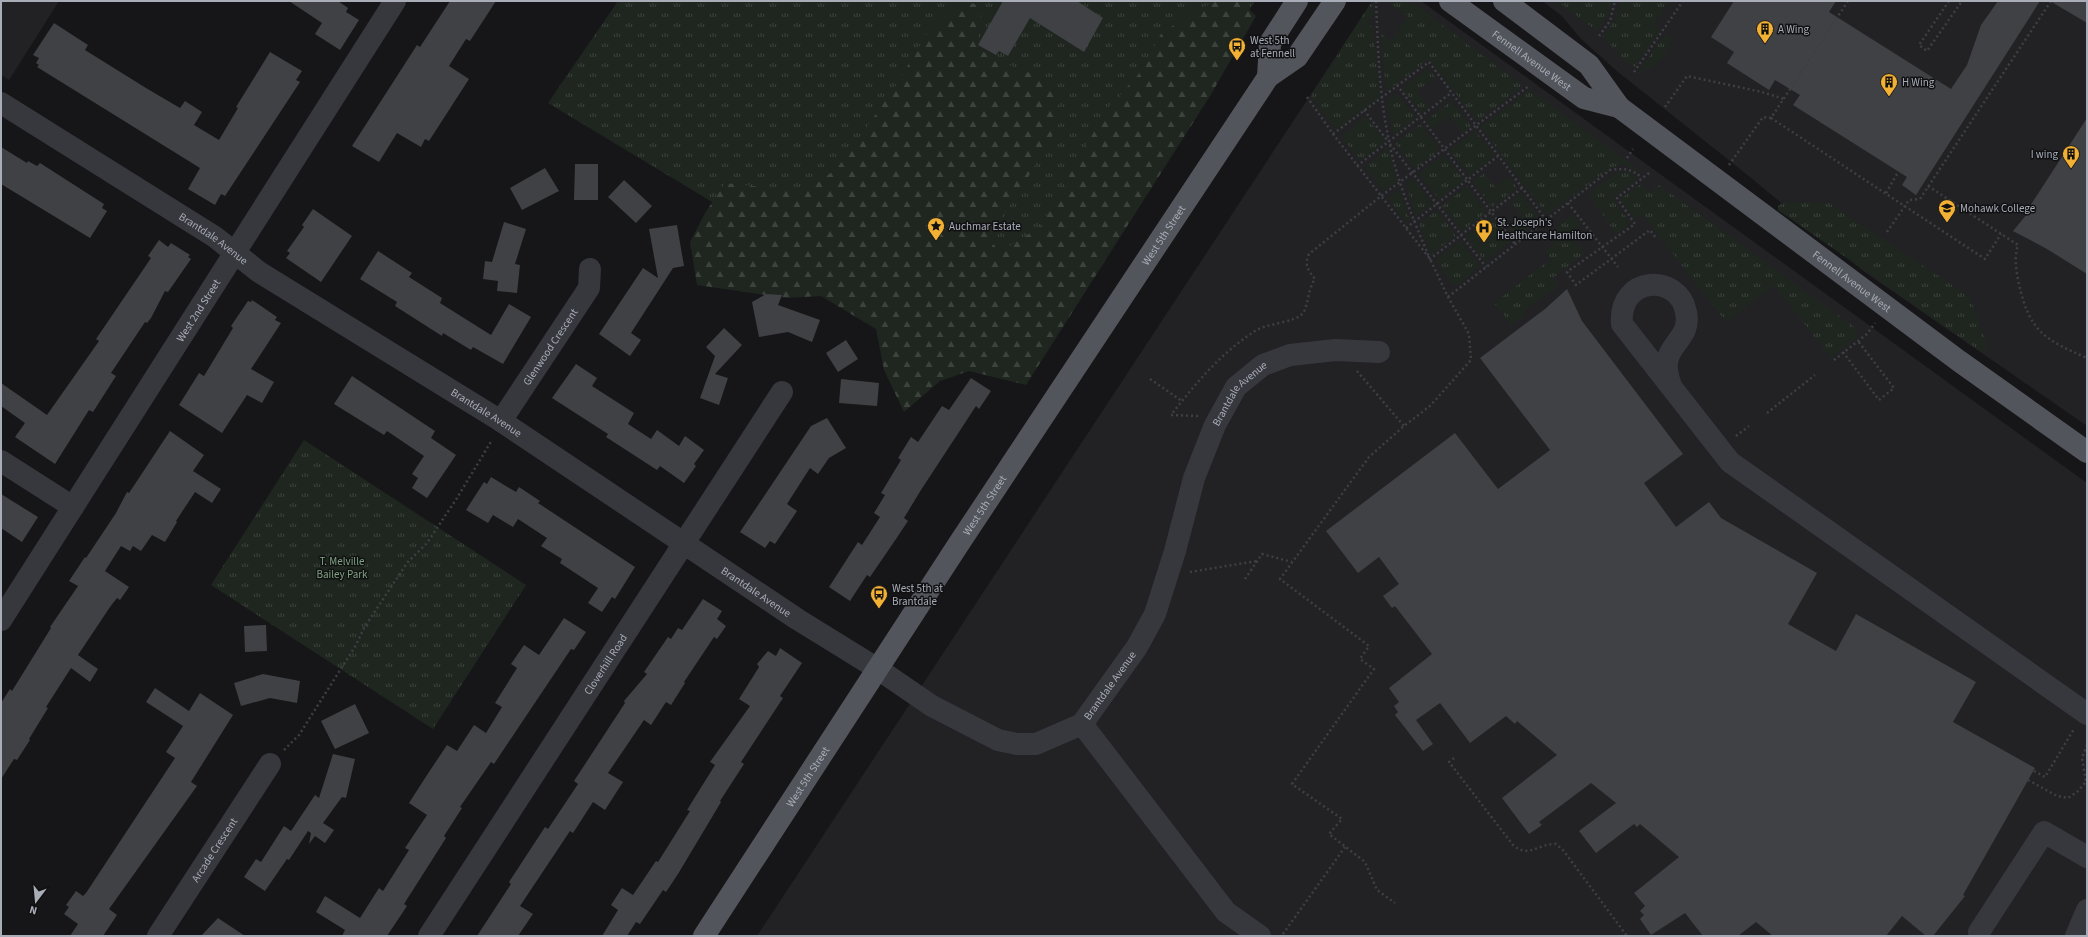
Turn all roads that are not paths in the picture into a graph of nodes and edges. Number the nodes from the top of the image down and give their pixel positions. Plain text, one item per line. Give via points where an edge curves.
1 (395, 1) edge
2 (1297, 1) edge
3 (1335, 1) edge
4 (1450, 1) edge
5 (1504, 1) edge
6 (1268, 77) junction
7 (1, 103) edge
8 (1619, 107) junction
9 (237, 252) junction
10 (590, 269) dead end
11 (1379, 352) dead end
12 (1672, 388) dead end
13 (782, 392) dead end
14 (501, 421) junction
15 (2087, 452) edge
16 (1, 461) edge
17 (73, 507) junction
18 (683, 543) junction
19 (1, 620) edge
20 (878, 669) junction
21 (2081, 720) edge
22 (1082, 724) junction
23 (270, 764) road end
24 (2087, 857) edge
25 (2085, 912) edge
26 (1979, 932) dead end
27 (158, 936) edge
28 (429, 936) edge
29 (704, 936) edge
30 (1260, 936) edge
31 (2076, 936) edge

1 - 9 street, West 2nd Street
2 - 6 main road via 1270,43
3 - 6 main road, West 5th Street via 1297,57
4 - 8 main road, Fennell Avenue West via 1584,98
5 - 8 main road, Fennell Avenue West via 1589,64
6 - 20 main road, West 5th Street
7 - 9 street, Brantdale Avenue
8 - 15 main road, Fennell Avenue West
9 - 14 street, Brantdale Avenue via 266,276
9 - 17 street, West 2nd Street
10 - 14 street, Glenwood Crescent via 589,288
11 - 22 street, Brantdale Avenue via 1335,350 1290,356 1263,365 1236,387 1215,425 1194,478 1155,614 1137,647
12 - 21 street via 1736,466
13 - 18 street, Cloverhill Road
14 - 18 street, Brantdale Avenue
16 - 17 street
17 - 19 street, West 2nd Street
18 - 20 street, Brantdale Avenue via 797,620
18 - 28 street, Cloverhill Road
20 - 22 street, Brantdale Avenue via 932,706 998,740 1036,744
20 - 29 main road, West 5th Street
22 - 30 street via 1226,912
23 - 27 street, Arcade Crescent
24 - 26 street via 2044,832
25 - 31 street

